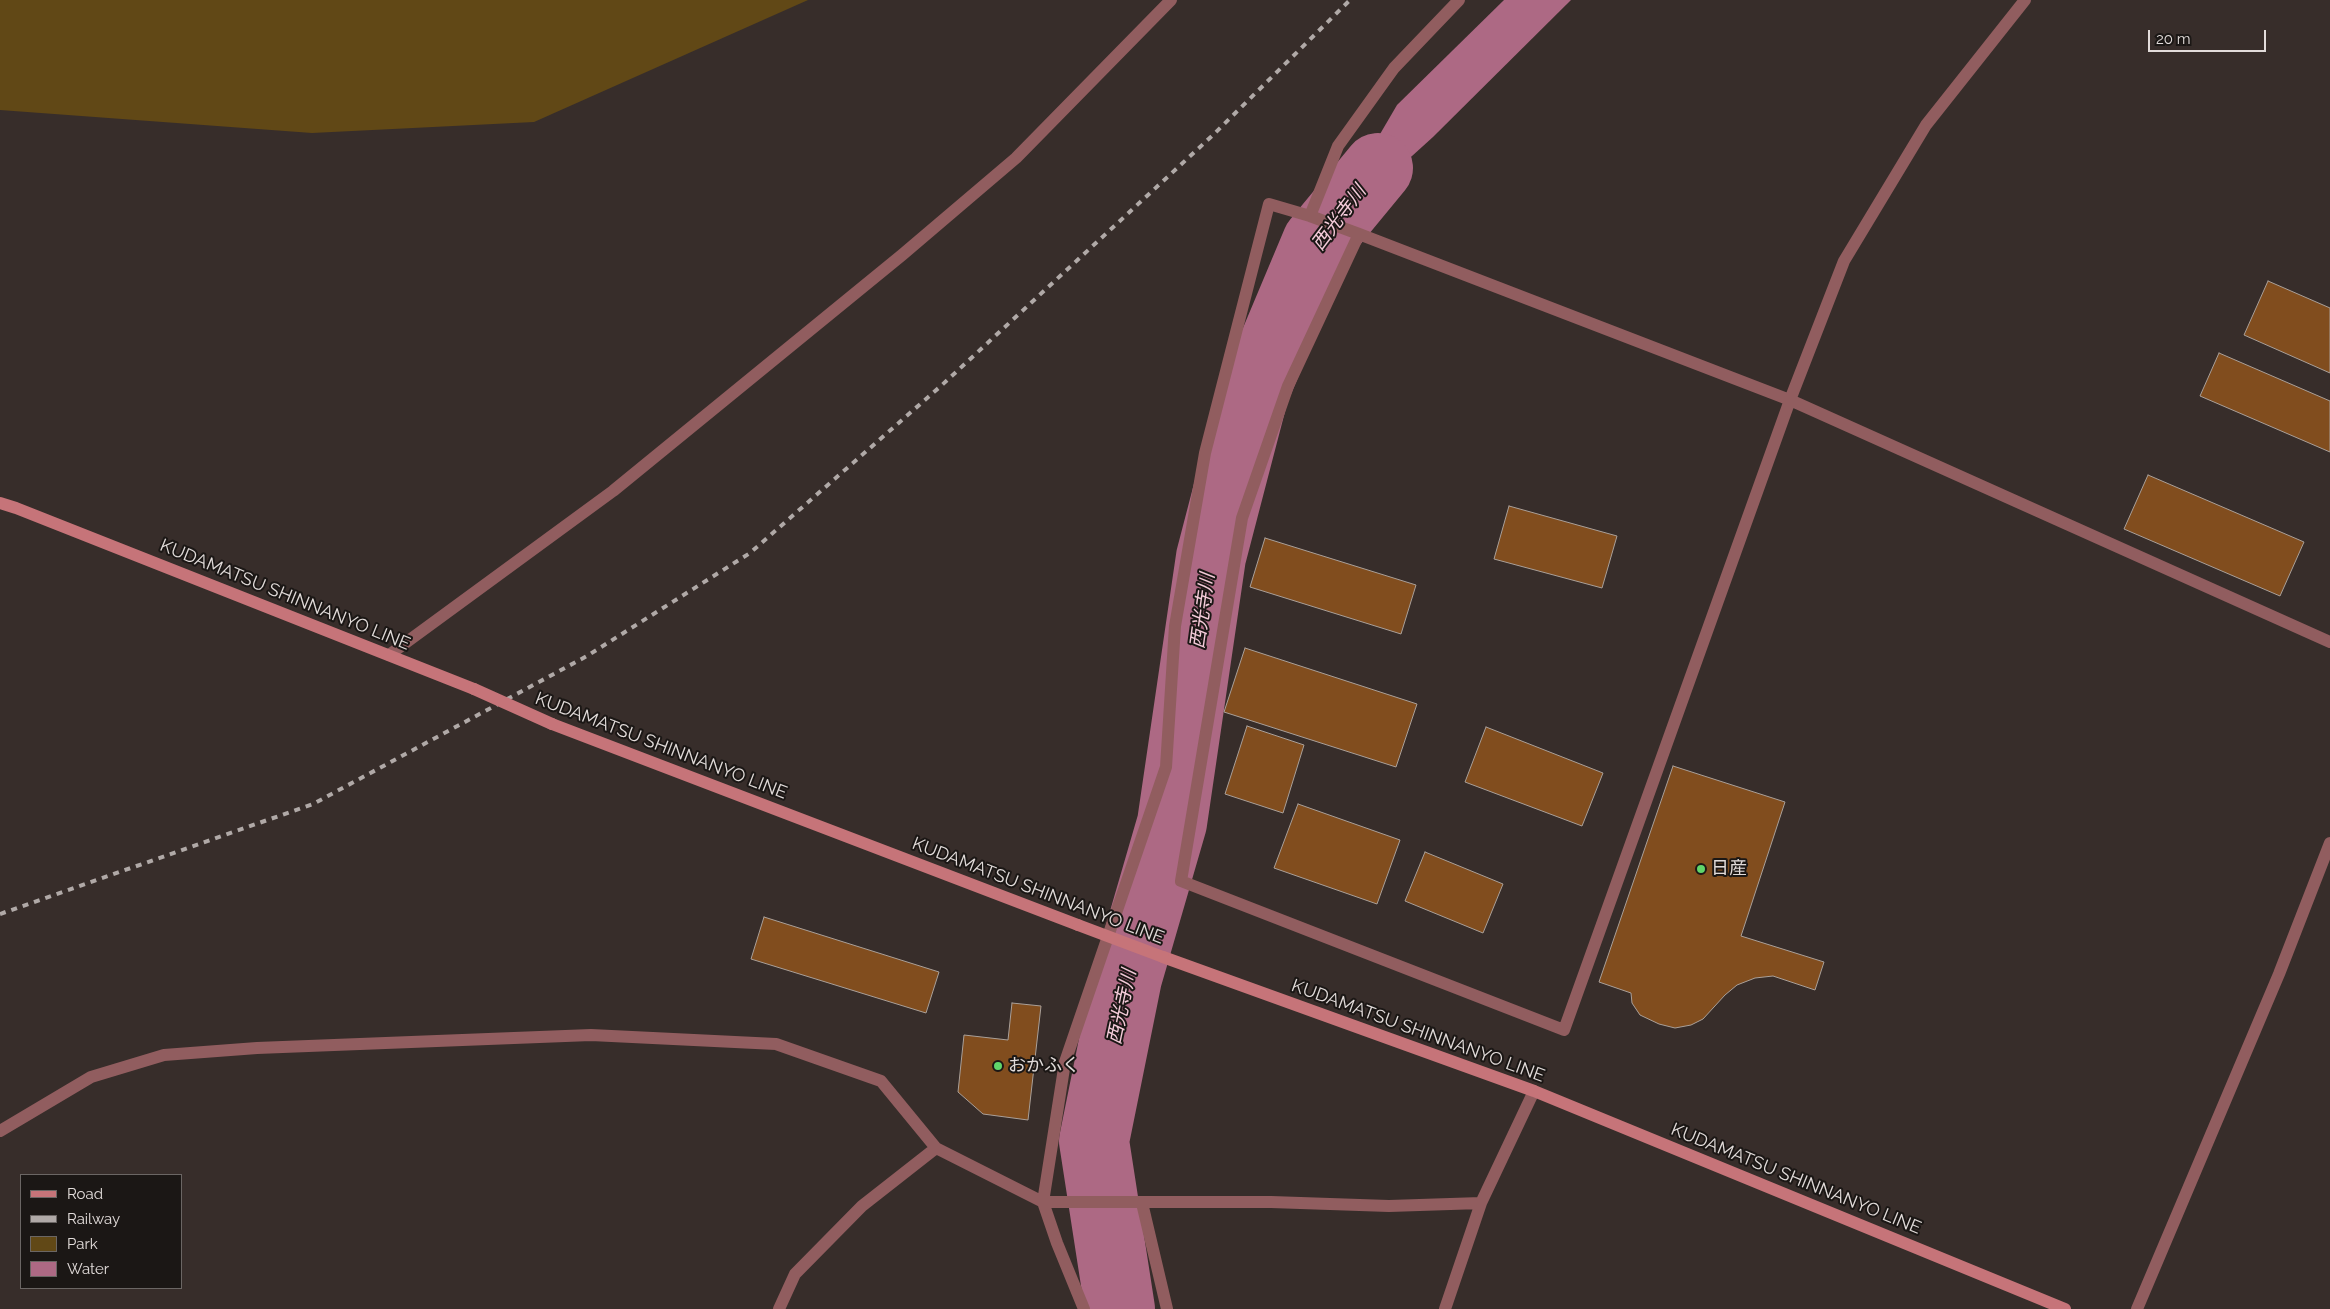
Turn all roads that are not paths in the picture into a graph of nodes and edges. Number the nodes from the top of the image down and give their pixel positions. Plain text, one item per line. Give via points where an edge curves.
1 (1459, 0) edge
2 (2025, 0) edge
3 (1169, 1) edge
4 (1310, 216) junction
5 (1359, 234) junction
6 (1790, 400) junction
7 (0, 503) edge
8 (2330, 642) edge
9 (389, 656) junction
10 (2330, 843) edge
11 (1534, 1091) junction
12 (0, 1131) edge
13 (936, 1148) junction
14 (1043, 1202) junction
15 (1142, 1203) junction
16 (1481, 1204) junction
17 (779, 1309) edge
18 (1084, 1309) edge
19 (1167, 1309) edge
20 (1445, 1309) edge
21 (2065, 1309) edge
22 (2137, 1309) edge

1 - 4 street via 1394,68 1338,146
2 - 6 street via 1926,125 1849,252
3 - 9 street via 1016,158 902,255 613,491
4 - 5 street
4 - 14 street via 1269,204 1205,453 1175,626 1166,767 1065,1062
5 - 6 street
5 - 6 street via 1288,386 1242,518 1181,881 1564,1030
6 - 8 street
7 - 9 main road, KUDAMATSU SHINNANYO LINE
9 - 11 main road, KUDAMATSU SHINNANYO LINE, bridge via 552,724 1078,925
10 - 22 street via 2279,974
11 - 16 street
11 - 21 main road, KUDAMATSU SHINNANYO LINE
12 - 13 street via 91,1077 164,1055 257,1048 592,1035 776,1044 880,1081
13 - 14 street
13 - 17 street via 862,1206 795,1274
14 - 15 street
14 - 18 street
15 - 16 street
15 - 19 street
16 - 20 street

